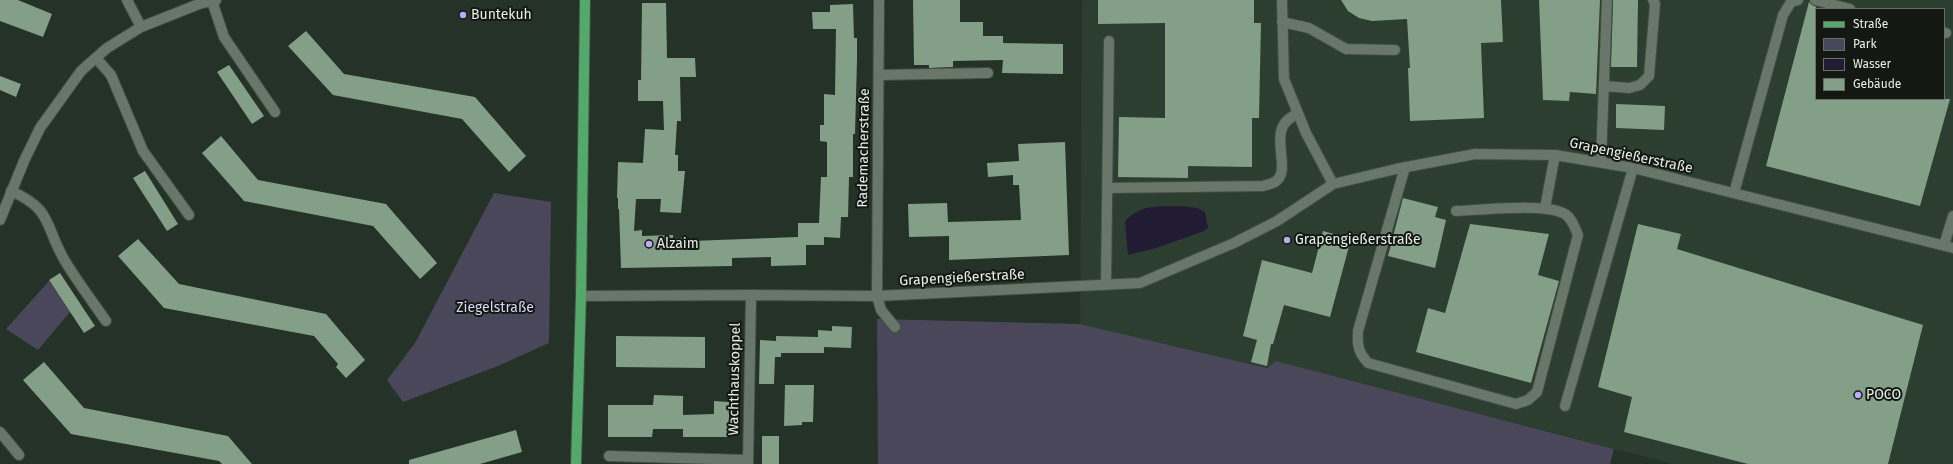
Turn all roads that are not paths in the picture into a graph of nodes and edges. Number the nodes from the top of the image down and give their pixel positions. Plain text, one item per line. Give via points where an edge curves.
1 (127, 0) edge
2 (214, 0) edge
3 (585, 0) edge
4 (879, 0) edge
5 (1282, 0) edge
6 (1607, 0) edge
7 (1653, 0) edge
8 (1798, 0) edge
9 (1815, 0) edge
10 (1846, 8) edge
11 (1282, 22) junction
12 (141, 26) junction
13 (1109, 41) dead end
14 (1395, 50) dead end
15 (96, 58) junction
16 (988, 73) dead end
17 (879, 75) junction
18 (1604, 86) junction
19 (276, 112) dead end
20 (1298, 114) junction
21 (1555, 155) junction
22 (1601, 162) junction
23 (1404, 167) junction
24 (1633, 168) junction
25 (1333, 184) junction
26 (1107, 188) junction
27 (12, 191) junction
28 (1734, 193) junction
29 (1545, 208) junction
30 (1456, 211) dead end
31 (189, 215) dead end
32 (1953, 216) edge
33 (0, 220) edge
34 (1949, 247) edge
35 (1106, 285) junction
36 (751, 295) junction
37 (581, 296) junction
38 (877, 296) junction
39 (106, 322) dead end
40 (895, 327) dead end
41 (1565, 406) dead end
42 (0, 432) edge
43 (19, 455) dead end
44 (609, 456) dead end
45 (748, 462) edge
46 (576, 464) edge

1 - 12 street
2 - 12 street
2 - 19 street via 224,37
3 - 37 main road
4 - 17 street, Rademacherstraße
5 - 11 street
6 - 18 street
7 - 18 street via 1655,4 1649,76 1640,85 1629,88
8 - 28 street via 1791,2 1783,15
9 - 10 street
11 - 14 street via 1308,28 1346,49
11 - 20 street via 1284,79
12 - 15 street
13 - 26 street
15 - 27 street via 81,71 40,128
15 - 31 street via 110,75 143,151
16 - 17 street
17 - 38 street, Rademacherstraße
18 - 22 street
20 - 25 street
20 - 26 street via 1289,118 1281,129 1281,168 1280,176 1275,182 1263,186
21 - 22 street, Grapengießerstraße
21 - 23 street, Grapengießerstraße via 1475,154
21 - 29 street
22 - 24 street, Grapengießerstraße
23 - 25 street, Grapengießerstraße
23 - 29 street via 1358,331 1357,347 1360,355 1368,363 1516,404 1528,400 1537,392 1578,235 1575,226 1564,213
24 - 28 street, Grapengießerstraße
24 - 41 street
25 - 35 street, Grapengießerstraße via 1277,221 1234,243 1140,283
26 - 35 street
27 - 33 street
27 - 39 street via 28,198 43,212 64,260
28 - 34 street, Grapengießerstraße
29 - 30 street
32 - 34 street
35 - 38 street, Grapengießerstraße
36 - 37 street, Grapengießerstraße
36 - 38 street, Grapengießerstraße
36 - 45 street, Wachthauskoppel
37 - 46 main road
38 - 40 street via 881,310
42 - 43 street
44 - 45 street

